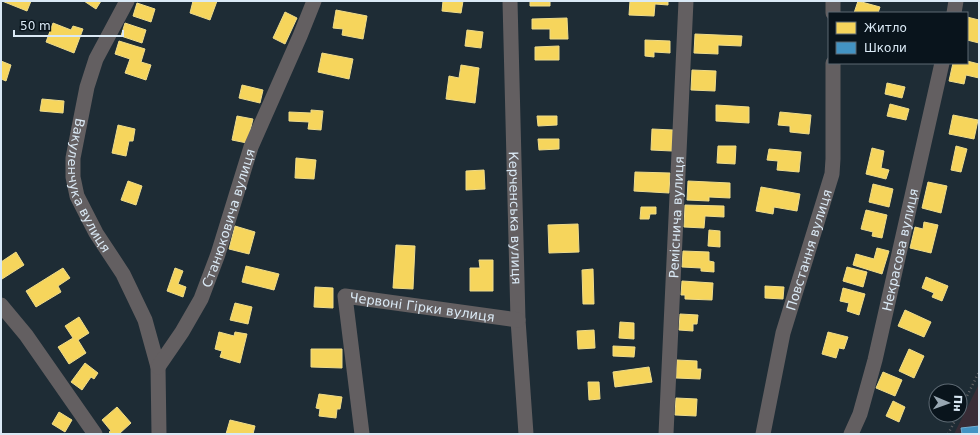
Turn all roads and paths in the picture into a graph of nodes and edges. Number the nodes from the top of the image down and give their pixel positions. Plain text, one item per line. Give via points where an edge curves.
1 (127, 1) edge
2 (314, 1) edge
3 (510, 1) edge
4 (686, 1) edge
5 (833, 1) edge
6 (956, 1) edge
7 (833, 12) edge
8 (954, 12) edge
9 (833, 64) edge
10 (942, 64) edge
11 (1, 305) edge
12 (518, 320) junction
13 (158, 367) junction
14 (979, 372) edge
15 (968, 394) edge
16 (954, 423) edge
17 (95, 434) edge
18 (159, 434) edge
19 (362, 434) edge
20 (526, 434) edge
21 (666, 434) edge
22 (763, 434) edge
23 (851, 434) edge
24 (948, 434) edge

1 - 13 street, Вакуленчука вулиця via 96,59 87,87 74,158 73,178 77,196 96,233 123,274 146,320
2 - 13 street, Станюковича вулиця via 251,147 218,254 201,299
3 - 12 street, Керченська вулиця
4 - 21 street, Реміснича вулиця
5 - 7 street
6 - 8 street
9 - 22 street, Повстання вулиця via 832,174 783,333
10 - 23 street, Некрасова вулиця via 875,360 860,414
11 - 17 street via 26,335
12 - 19 street, Червоні Гірки вулиця via 345,296
12 - 20 street, Керченська вулиця
13 - 18 street
14 - 15 path
16 - 24 path

